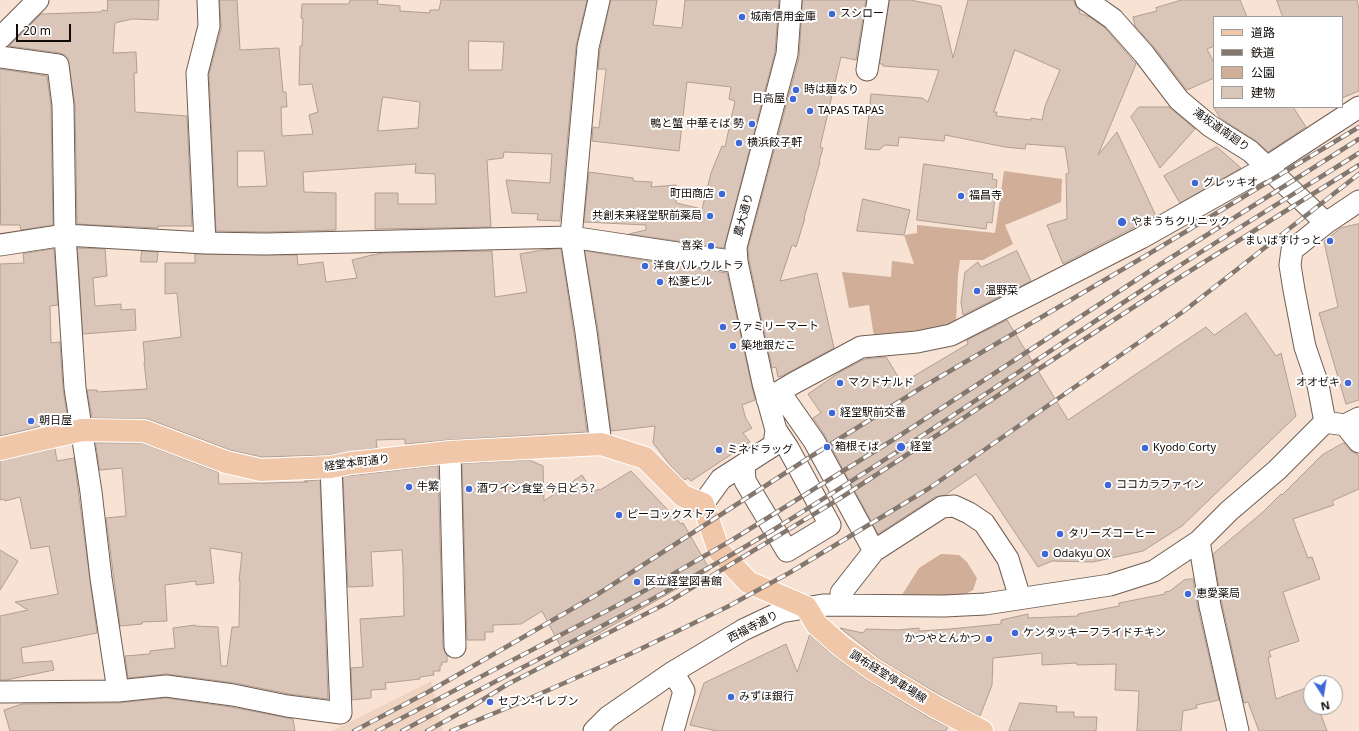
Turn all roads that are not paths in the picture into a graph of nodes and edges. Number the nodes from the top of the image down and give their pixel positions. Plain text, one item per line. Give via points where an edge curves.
1 (38, 0) edge
2 (208, 0) edge
3 (599, 0) edge
4 (791, 0) edge
5 (878, 0) edge
6 (1086, 0) edge
7 (0, 38) edge
8 (0, 57) edge
9 (867, 70) dead end
10 (1359, 107) edge
11 (1266, 167) junction
12 (1359, 201) edge
13 (1326, 223) junction
14 (65, 235) junction
15 (571, 237) junction
16 (205, 243) junction
17 (0, 245) edge
18 (737, 262) junction
19 (777, 400) junction
20 (1343, 421) edge
21 (82, 430) junction
22 (776, 430) junction
23 (1359, 442) edge
24 (602, 444) junction
25 (0, 449) edge
26 (450, 452) junction
27 (744, 465) junction
28 (331, 467) junction
29 (703, 504) junction
30 (1199, 541) junction
31 (874, 551) junction
32 (1017, 588) dead end
33 (840, 593) dead end
34 (806, 607) junction
35 (456, 647) dead end
36 (673, 672) junction
37 (118, 691) junction
38 (0, 692) edge
39 (607, 726) edge
40 (673, 731) edge
41 (982, 731) edge
42 (1238, 731) edge

1 - 7 street
2 - 16 street via 209,26 196,73
3 - 15 street via 588,47
4 - 18 street, 農大通り via 787,54 736,247
5 - 9 street
6 - 11 street, 滝坂道南廻り via 1113,19 1179,100 1210,126 1250,151
8 - 14 street via 58,65 63,105
10 - 11 street
11 - 13 street, 滝坂道南廻り
11 - 19 street via 1141,238 951,335 917,342 861,347 794,383
12 - 13 street
13 - 20 street via 1292,250 1290,265 1305,347 1318,385
14 - 16 street
14 - 17 street
14 - 21 street via 76,388
15 - 16 street
15 - 18 street
15 - 24 street
18 - 19 street, 農大通り
19 - 22 street, 農大通り
19 - 31 street via 814,441
20 - 23 street
20 - 30 street via 1277,470
21 - 25 main road, 経堂本町通り
21 - 28 main road, 経堂本町通り via 144,431 226,462 261,470
21 - 37 street
22 - 27 street via 774,445
22 - 27 street, 農大通り via 830,526 787,551 745,480
24 - 26 main road, 経堂本町通り
24 - 29 main road, 経堂本町通り via 645,458 683,496
26 - 28 main road, 経堂本町通り
26 - 35 street
27 - 29 street via 722,479
28 - 37 street via 341,713 166,686
29 - 34 main road, 西福寺通り via 719,551 748,582
30 - 34 street via 1154,571 1110,584 1031,598 968,605
30 - 42 street via 1210,606
31 - 32 street via 942,507 954,506 969,512 984,523 1008,559
31 - 33 street
34 - 36 street, 西福寺通り via 781,612 765,619
34 - 41 main road, 調布経堂停車場線 via 817,625 874,670
36 - 39 street, 西福寺通り
36 - 40 street via 684,691
37 - 38 street

